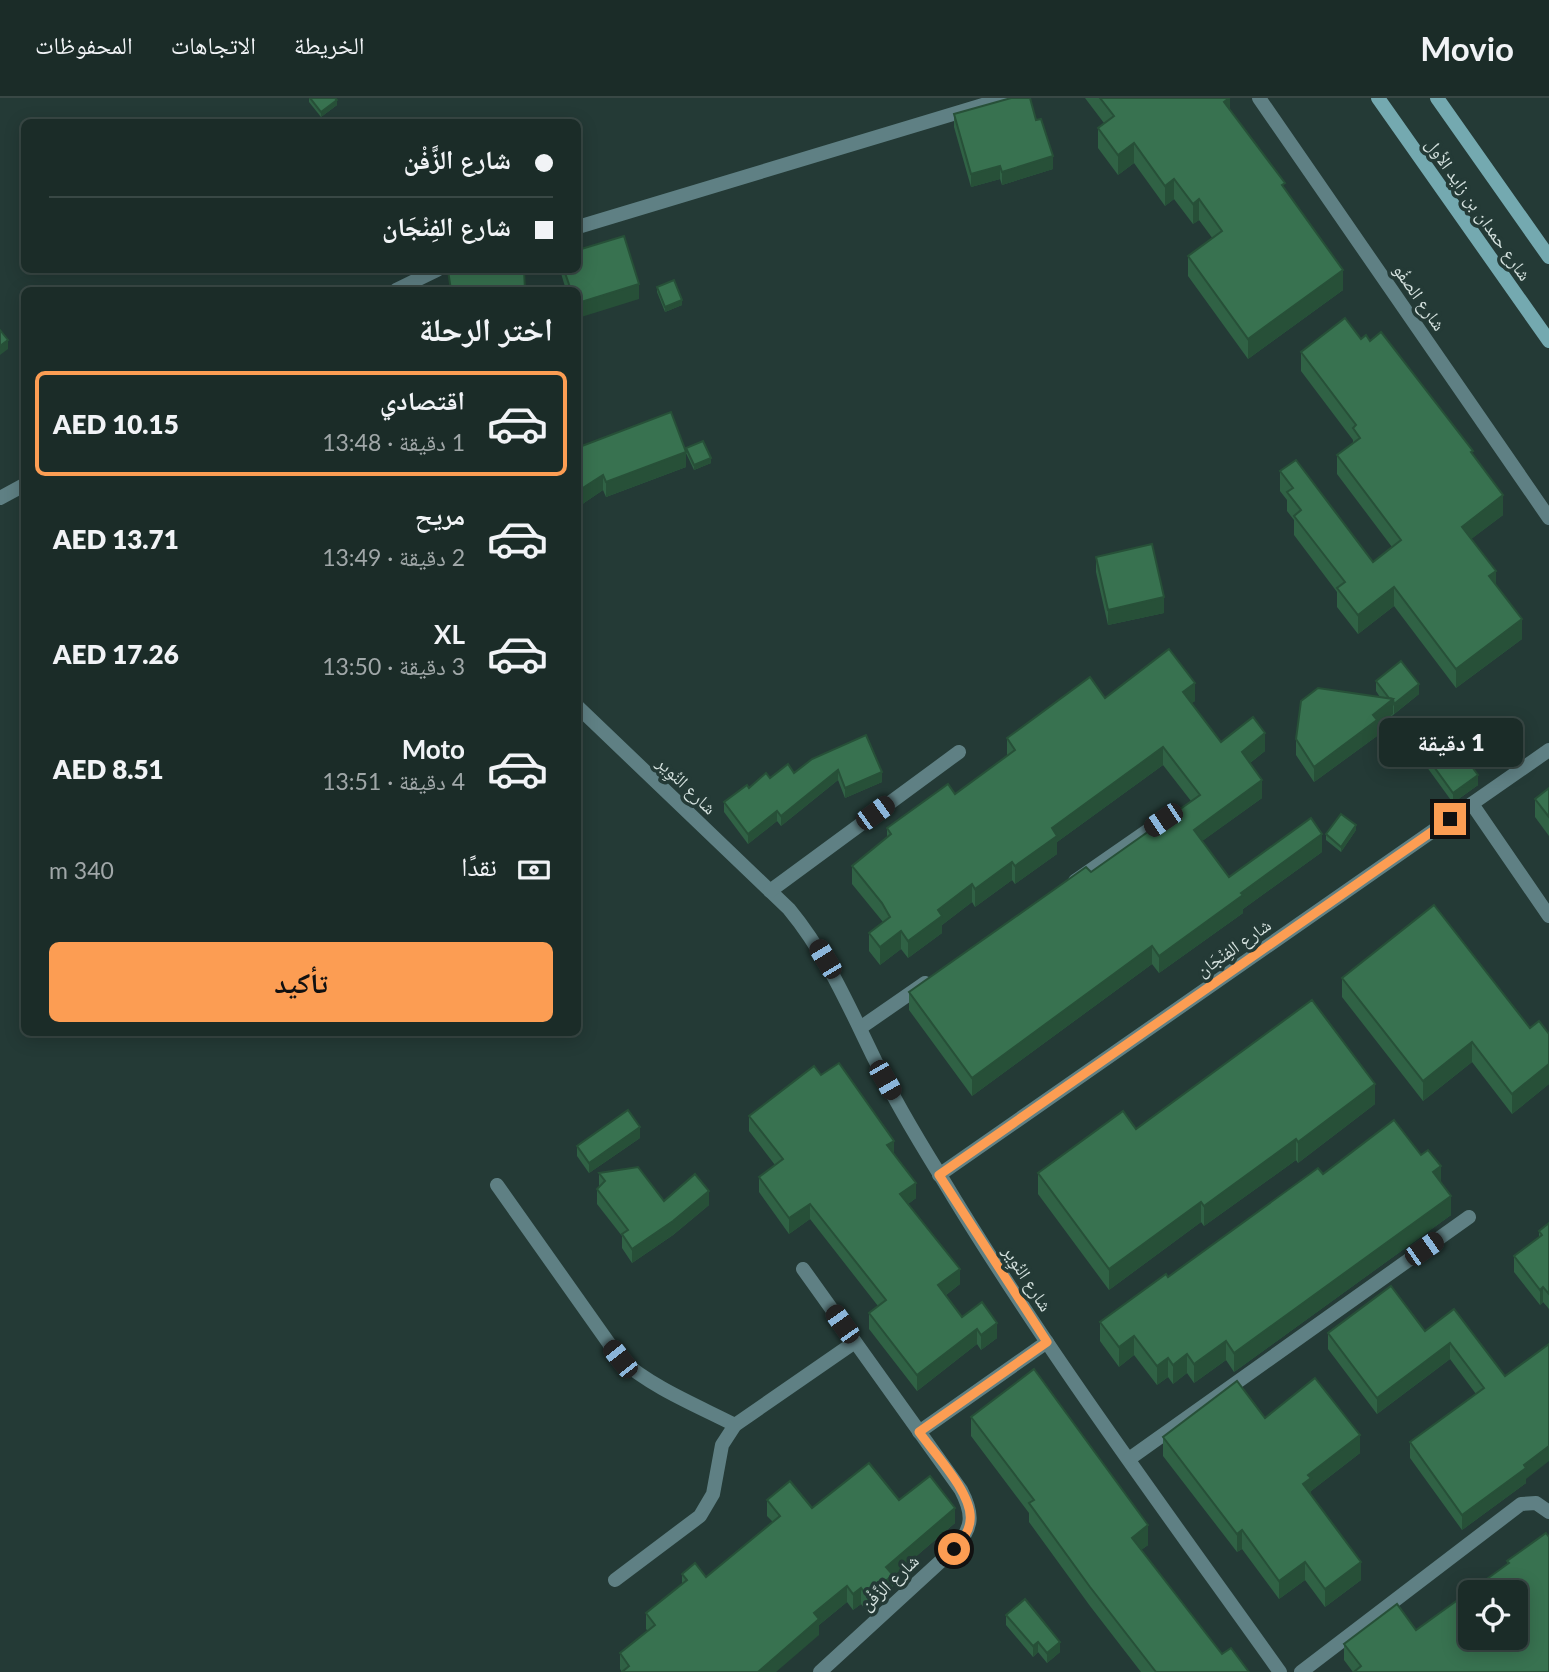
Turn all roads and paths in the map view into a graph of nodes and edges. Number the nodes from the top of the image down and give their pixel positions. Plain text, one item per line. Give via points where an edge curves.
1 (1006, 98) edge
2 (1259, 98) edge
3 (1378, 98) edge
4 (1437, 98) edge
5 (581, 226) edge
6 (1549, 257) edge
7 (431, 273) edge
8 (402, 287) edge
9 (1549, 341) edge
10 (21, 487) edge
11 (0, 498) edge
12 (1549, 518) edge
13 (581, 710) edge
14 (1549, 750) edge
15 (959, 752) dead end
16 (1472, 804) junction
17 (1163, 820) edge
18 (1062, 890) edge
19 (770, 891) junction
20 (1549, 916) edge
21 (939, 974) edge
22 (860, 1028) junction
23 (939, 1175) junction
24 (497, 1185) dead end
25 (1469, 1217) dead end
26 (803, 1269) dead end
27 (855, 1342) junction
28 (1047, 1342) junction
29 (735, 1425) junction
30 (919, 1432) junction
31 (1129, 1459) junction
32 (1549, 1512) edge
33 (615, 1580) dead end
34 (820, 1672) edge
35 (1280, 1672) edge
36 (1301, 1672) edge

1 - 5 street
2 - 12 street, شارع الصفُو
3 - 9 main road, شارع حمدان بن زايد الأول
4 - 6 main road, شارع حمدان بن زايد الأول
7 - 8 street
10 - 11 street
13 - 19 street, شارع النُوِير
14 - 16 street, شارع الفِنْجَان
15 - 19 street
16 - 20 street
16 - 23 street, شارع الفِنْجَان
17 - 18 street
19 - 22 street, شارع النُوِير via 815,942
21 - 22 street
22 - 23 street, شارع النُوِير
23 - 28 street, شارع النُوِير
24 - 29 street via 620,1359 653,1383
25 - 31 street
26 - 27 street, شارع الزَّفْن
27 - 29 street
27 - 30 street, شارع الزَّفْن
28 - 30 street
28 - 31 street, شارع النُوِير
29 - 33 street via 722,1445 713,1494 700,1516
30 - 34 street, شارع الزَّفْن via 969,1506 964,1537
31 - 35 street, شارع النُوِير
32 - 36 street via 1536,1503 1521,1504

